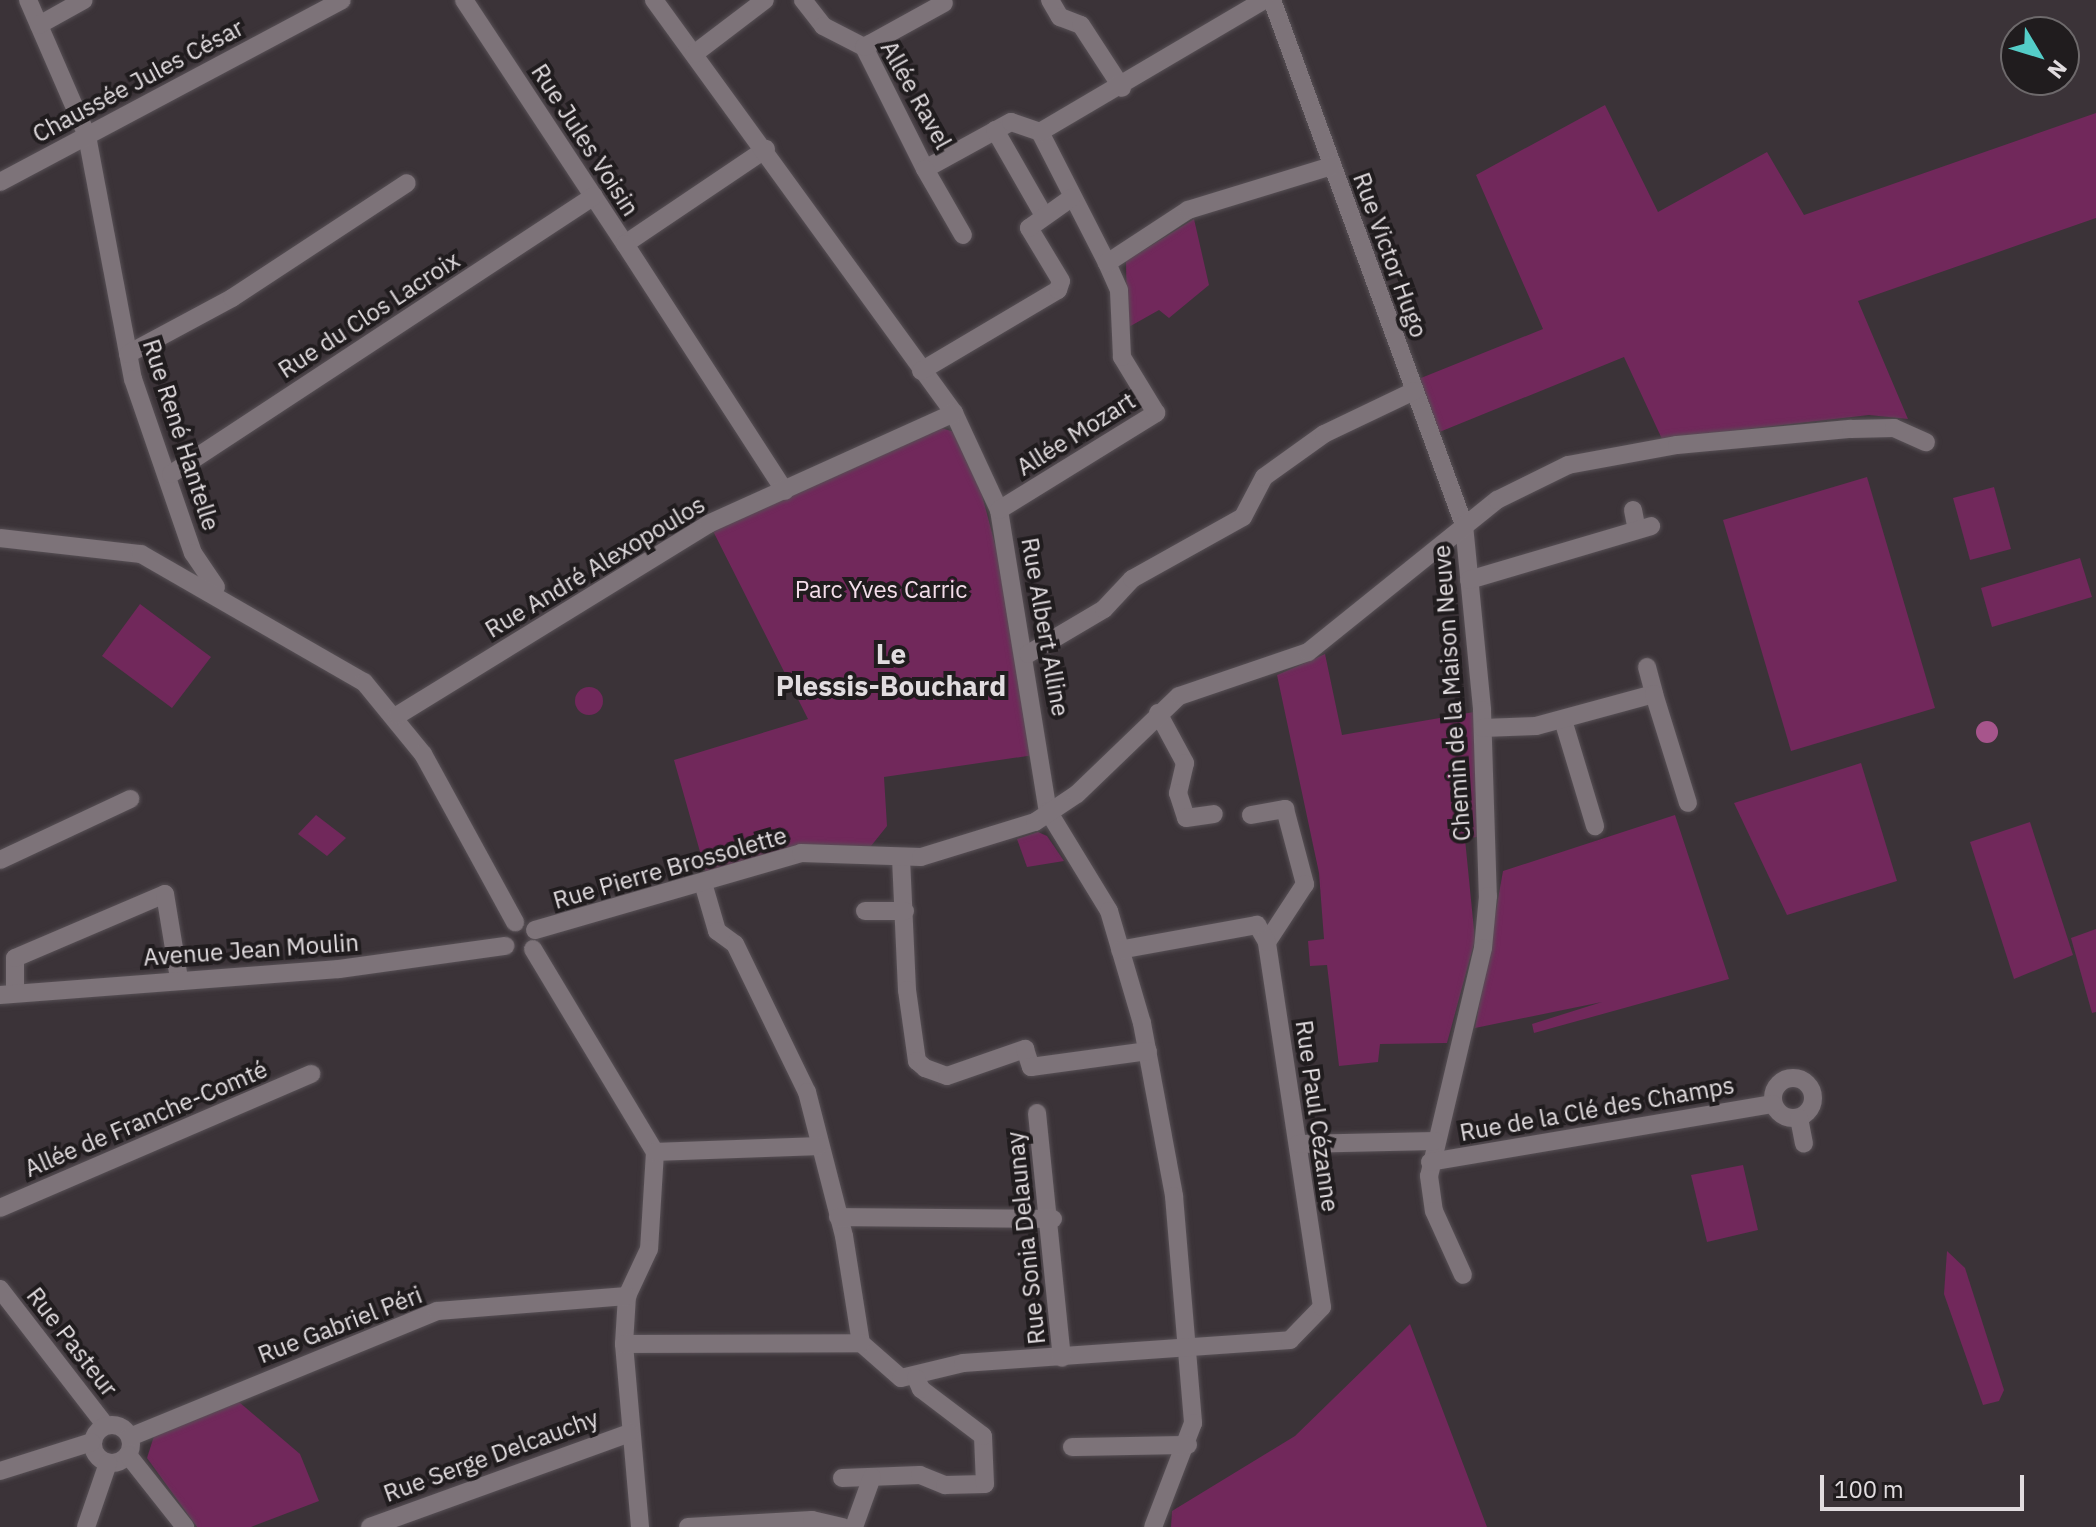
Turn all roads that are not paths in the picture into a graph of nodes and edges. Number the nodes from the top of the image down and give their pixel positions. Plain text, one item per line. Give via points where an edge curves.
1 (28, 0) edge
2 (84, 0) edge
3 (342, 0) edge
4 (464, 0) edge
5 (654, 0) edge
6 (765, 0) edge
7 (803, 0) edge
8 (1050, 0) edge
9 (1264, 0) edge
10 (1272, 0) edge
11 (944, 3) dead end
12 (39, 25) junction
13 (864, 47) junction
14 (694, 54) junction
15 (1122, 88) junction
16 (995, 130) junction
17 (87, 136) junction
18 (1040, 136) junction
19 (766, 149) junction
20 (1332, 166) junction
21 (925, 169) junction
22 (0, 182) edge
23 (407, 183) dead end
24 (594, 196) junction
25 (1071, 198) junction
26 (1042, 212) junction
27 (963, 235) dead end
28 (625, 244) junction
29 (1107, 263) junction
30 (128, 354) junction
31 (921, 371) junction
32 (1414, 391) junction
33 (954, 413) junction
34 (1926, 442) dead end
35 (171, 474) junction
36 (785, 491) junction
37 (999, 510) junction
38 (1633, 510) dead end
39 (1464, 525) junction
40 (191, 537) junction
41 (0, 538) edge
42 (141, 554) junction
43 (1469, 580) junction
44 (226, 597) junction
45 (1028, 654) junction
46 (1647, 667) dead end
47 (1654, 694) junction
48 (1158, 713) junction
49 (398, 715) junction
50 (1563, 720) junction
51 (1483, 728) junction
52 (130, 799) dead end
53 (1688, 803) dead end
54 (1048, 811) junction
55 (1214, 814) dead end
56 (1251, 815) dead end
57 (1595, 826) dead end
58 (901, 858) junction
59 (0, 860) edge
60 (703, 883) junction
61 (865, 911) dead end
62 (905, 911) junction
63 (515, 922) junction
64 (534, 940) junction
65 (1267, 942) junction
66 (505, 946) junction
67 (1120, 950) junction
68 (179, 979) junction
69 (8, 994) edge
70 (1148, 1051) junction
71 (311, 1074) dead end
72 (1773, 1104) junction
73 (1037, 1113) dead end
74 (1799, 1118) junction
75 (1435, 1141) junction
76 (1298, 1144) junction
77 (1804, 1144) dead end
78 (819, 1146) junction
79 (655, 1152) junction
80 (1430, 1162) junction
81 (0, 1208) edge
82 (838, 1217) junction
83 (1053, 1219) junction
84 (1463, 1275) dead end
85 (0, 1289) edge
86 (627, 1296) junction
87 (861, 1343) junction
88 (1187, 1343) junction
89 (624, 1344) junction
90 (1062, 1358) junction
91 (916, 1378) junction
92 (105, 1425) junction
93 (629, 1433) junction
94 (92, 1442) junction
95 (1188, 1445) junction
96 (129, 1446) junction
97 (1072, 1447) dead end
98 (108, 1463) junction
99 (0, 1471) edge
100 (872, 1477) junction
101 (842, 1478) dead end
102 (822, 1525) edge
103 (86, 1527) edge
104 (185, 1527) edge
105 (370, 1527) edge
106 (640, 1527) edge
107 (688, 1527) edge
108 (843, 1527) edge
109 (854, 1527) edge
110 (1153, 1527) edge

1 - 12 street, Rue René Hantelle
2 - 12 street
3 - 17 street, Chaussée Jules César
4 - 24 street, Rue Jules Voisin
5 - 14 street, Rue Albert Alline
6 - 14 street
7 - 13 street, Allée Ravel via 823,26
8 - 15 street via 1060,17 1081,25
9 - 15 street
10 - 20 street, Rue Victor Hugo
11 - 13 street
12 - 17 street, Rue René Hantelle
13 - 21 street, Allée Ravel
14 - 19 street, Rue Albert Alline
15 - 18 street
16 - 18 street, Allée Ravel via 1011,122
16 - 21 street, Allée Ravel
16 - 26 street
17 - 22 street, Chaussée Jules César
17 - 30 street, Rue René Hantelle
18 - 25 street
19 - 28 street, Rue Jules Voisin
19 - 31 street, Rue Albert Alline
20 - 29 street via 1188,210
20 - 32 street, Rue Victor Hugo
21 - 27 street
23 - 30 street via 232,298
24 - 28 street, Rue Jules Voisin
24 - 35 street, Rue du Clos Lacroix
25 - 26 street
25 - 29 street
26 - 31 street via 1029,228 1061,286
28 - 36 street
29 - 37 street, Allée Mozart via 1119,290 1122,357 1156,413
30 - 35 street, Rue René Hantelle
31 - 33 street, Rue Albert Alline
32 - 39 street, Rue Victor Hugo
32 - 45 street via 1324,434 1264,477 1243,517 1132,579 1104,609
33 - 36 street, Rue André Alexopoulos
33 - 37 street, Rue Albert Alline
34 - 39 street, Rue Pierre Brossolette via 1894,428 1677,445 1568,465
35 - 40 street, Rue René Hantelle
36 - 49 street, Rue André Alexopoulos via 708,524
37 - 45 street, Rue Albert Alline
38 - 43 street via 1644,528
39 - 43 street, Chemin de la Maison Neuve
39 - 48 street, Rue Pierre Brossolette via 1308,652 1192,688
40 - 42 street via 168,555
40 - 44 street, Rue René Hantelle via 203,573
41 - 42 street
42 - 44 street
43 - 51 street, Chemin de la Maison Neuve
44 - 49 street via 364,682
45 - 54 street, Rue Albert Alline
46 - 47 street
47 - 50 street
47 - 53 street
48 - 54 street, Rue Pierre Brossolette via 1077,794
48 - 55 street via 1185,763 1178,793 1186,818
49 - 63 street
50 - 51 street
50 - 57 street
51 - 75 street, Chemin de la Maison Neuve via 1484,940
52 - 59 street
54 - 58 street, Rue Pierre Brossolette via 1013,831
54 - 67 street, Rue Albert Alline via 1099,892
56 - 65 street via 1285,809 1305,884
58 - 60 street, Rue Pierre Brossolette via 801,853
58 - 62 street
60 - 64 street, Rue Pierre Brossolette
60 - 78 street via 717,931 735,944 807,1092
61 - 62 street
62 - 70 street via 907,990 917,1061 925,1068 947,1076 1025,1049 1031,1067
63 - 64 street
63 - 66 street via 504,932
64 - 66 street, Avenue Jean Moulin via 515,954
64 - 79 street
65 - 67 street via 1257,925
65 - 76 street, Rue Paul Cézanne
66 - 68 street, Avenue Jean Moulin via 404,962
67 - 70 street, Rue Albert Alline
68 - 69 street, Avenue Jean Moulin
68 - 69 street via 165,894 15,958
70 - 88 street, Rue Albert Alline via 1174,1196
71 - 81 street, Allée de Franche-Comté
72 - 74 street
72 - 74 street via 1783,1081 1798,1077 1811,1087 1814,1102
72 - 80 street, Rue de la Clé des Champs
73 - 83 street, Rue Sonia Delaunay
74 - 77 street
75 - 76 street
75 - 80 street, Chemin de la Maison Neuve
76 - 88 street, Rue Paul Cézanne via 1322,1307 1290,1340
78 - 79 street
78 - 82 street
79 - 86 street via 649,1249
80 - 84 street, Chemin de la Maison Neuve via 1434,1211
82 - 83 street
82 - 87 street
83 - 90 street, Rue Sonia Delaunay
85 - 92 street, Rue Pasteur
86 - 89 street
86 - 96 street, Rue Gabriel Péri via 427,1314
87 - 89 street
87 - 91 street via 890,1373
88 - 90 street
88 - 95 street, Rue Albert Alline
89 - 93 street
90 - 91 street via 963,1363
91 - 100 street via 983,1436 985,1491
92 - 94 street
92 - 96 street
93 - 105 street, Rue Serge Delcauchy
93 - 106 street
94 - 98 street
94 - 99 street
95 - 97 street
95 - 110 street
96 - 98 street, Rue Gabriel Péri
96 - 104 street
98 - 103 street
100 - 101 street
100 - 109 street
102 - 107 street
102 - 108 street

